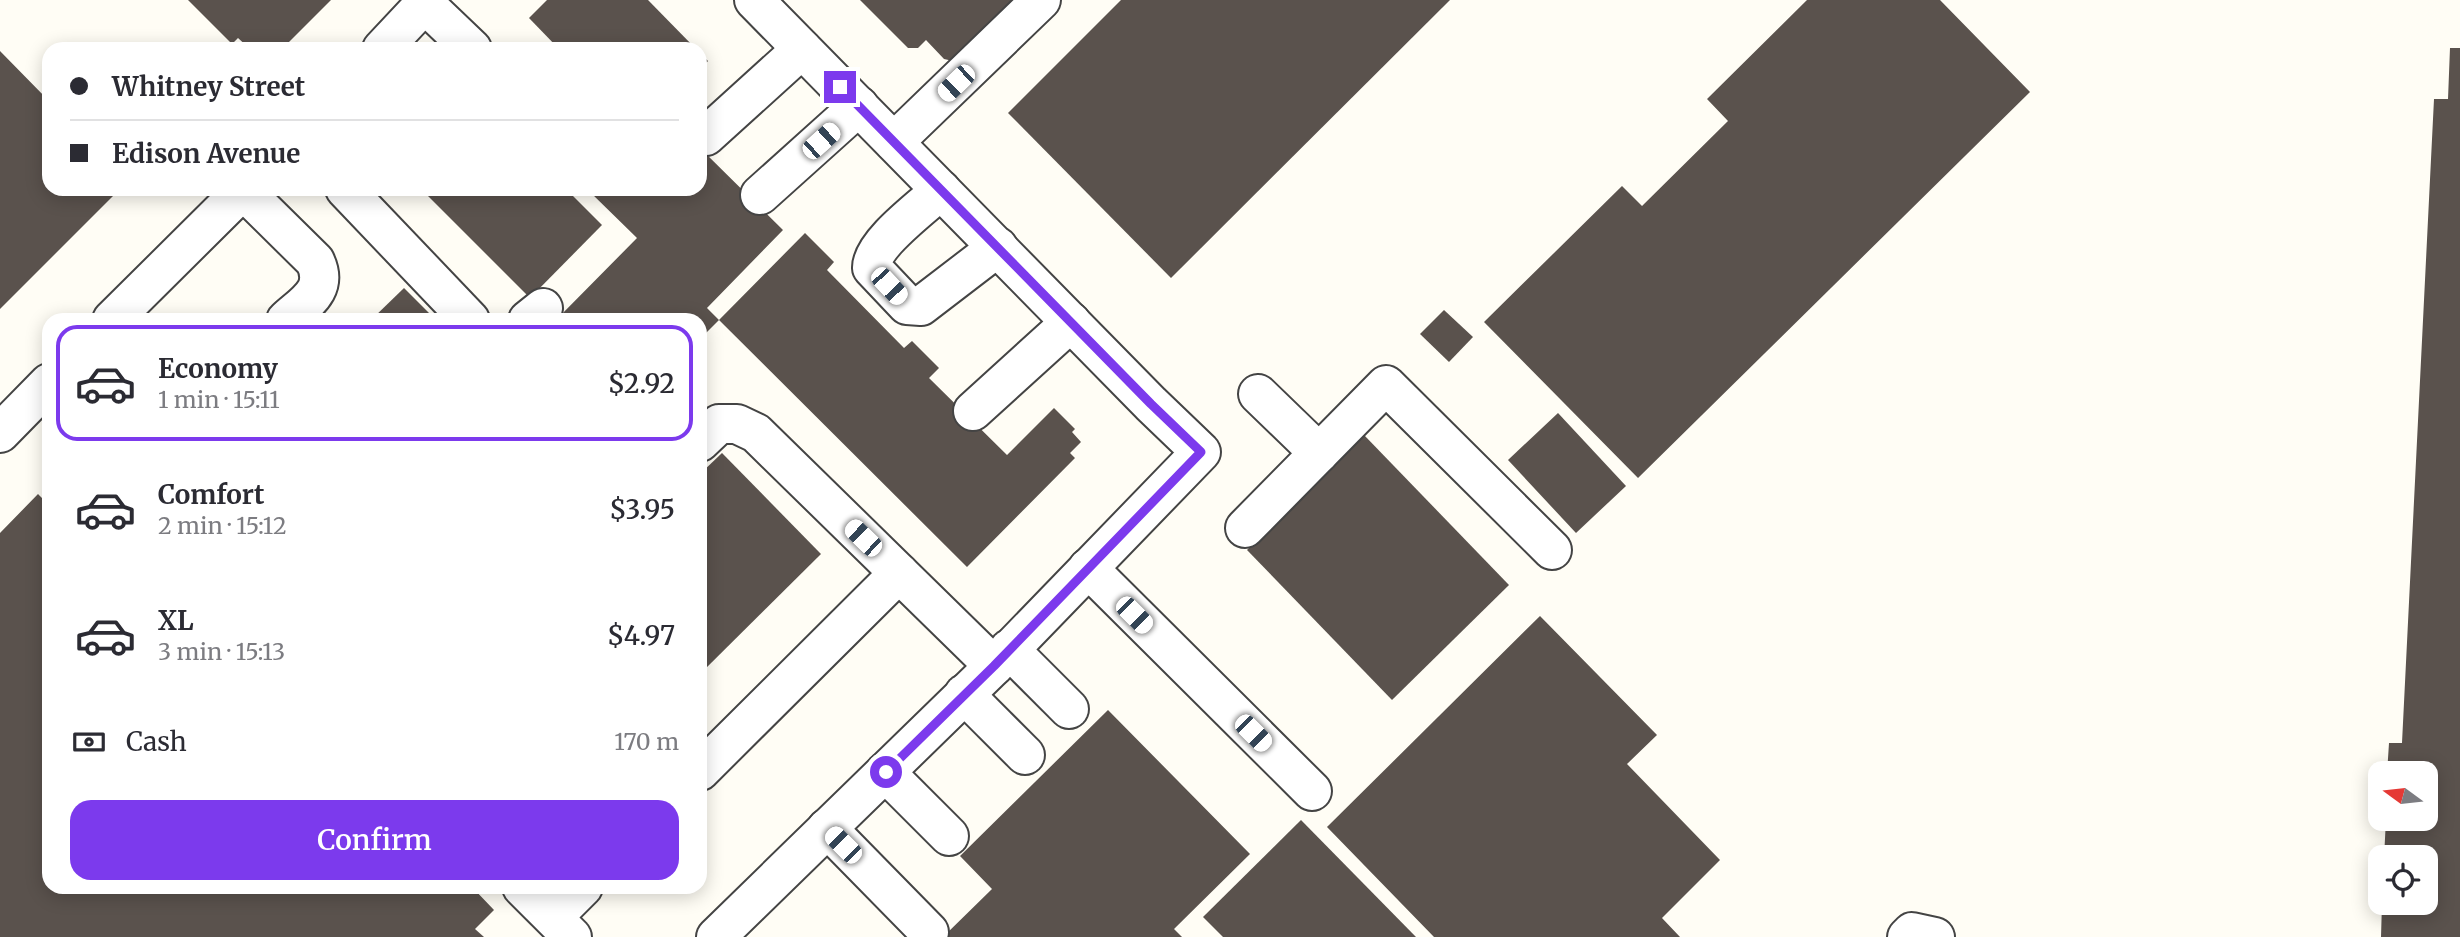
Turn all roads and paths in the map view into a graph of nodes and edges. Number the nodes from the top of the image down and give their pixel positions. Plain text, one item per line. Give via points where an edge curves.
1 (754, 0) edge
2 (1041, 0) edge
3 (427, 2) edge
4 (389, 42) edge
5 (465, 42) edge
6 (802, 49) junction
7 (859, 106) junction
8 (707, 135) edge
9 (894, 142) junction
10 (941, 190) junction
11 (760, 195) dead end
12 (236, 196) edge
13 (250, 196) edge
14 (352, 196) edge
15 (998, 247) junction
16 (119, 313) edge
17 (294, 313) edge
18 (463, 313) edge
19 (1071, 322) junction
20 (1258, 394) dead end
21 (42, 401) edge
22 (973, 411) dead end
23 (0, 433) edge
24 (707, 435) edge
25 (1320, 453) junction
26 (1245, 528) dead end
27 (1552, 550) dead end
28 (1088, 568) junction
29 (899, 573) junction
30 (1002, 658) junction
31 (964, 694) junction
32 (1069, 709) dead end
33 (1025, 755) dead end
34 (707, 764) edge
35 (886, 772) junction
36 (1312, 792) dead end
37 (827, 828) junction
38 (949, 836) dead end
39 (529, 894) edge
40 (579, 894) edge
41 (562, 927) edge
42 (929, 932) dead end
43 (725, 934) edge

1 - 6 street
2 - 9 street
3 - 4 street
3 - 5 street
6 - 7 street
6 - 8 street
7 - 9 street
7 - 11 street
9 - 10 street
10 - 15 street
10 - 15 street via 880,246 872,260 872,268 907,305 921,306
12 - 16 street
13 - 17 street via 315,261 321,273 316,293
14 - 18 street
15 - 19 street
19 - 22 street
19 - 28 street via 1201,452
20 - 25 street
21 - 23 street
24 - 29 street via 719,424 737,424 756,433
25 - 26 street
25 - 27 street via 1386,386
28 - 30 street
28 - 36 street
29 - 30 street
29 - 34 street
30 - 31 street
30 - 32 street
31 - 33 street
31 - 35 street
35 - 37 street
35 - 38 street
37 - 42 street
37 - 43 street
39 - 41 street
40 - 41 street

